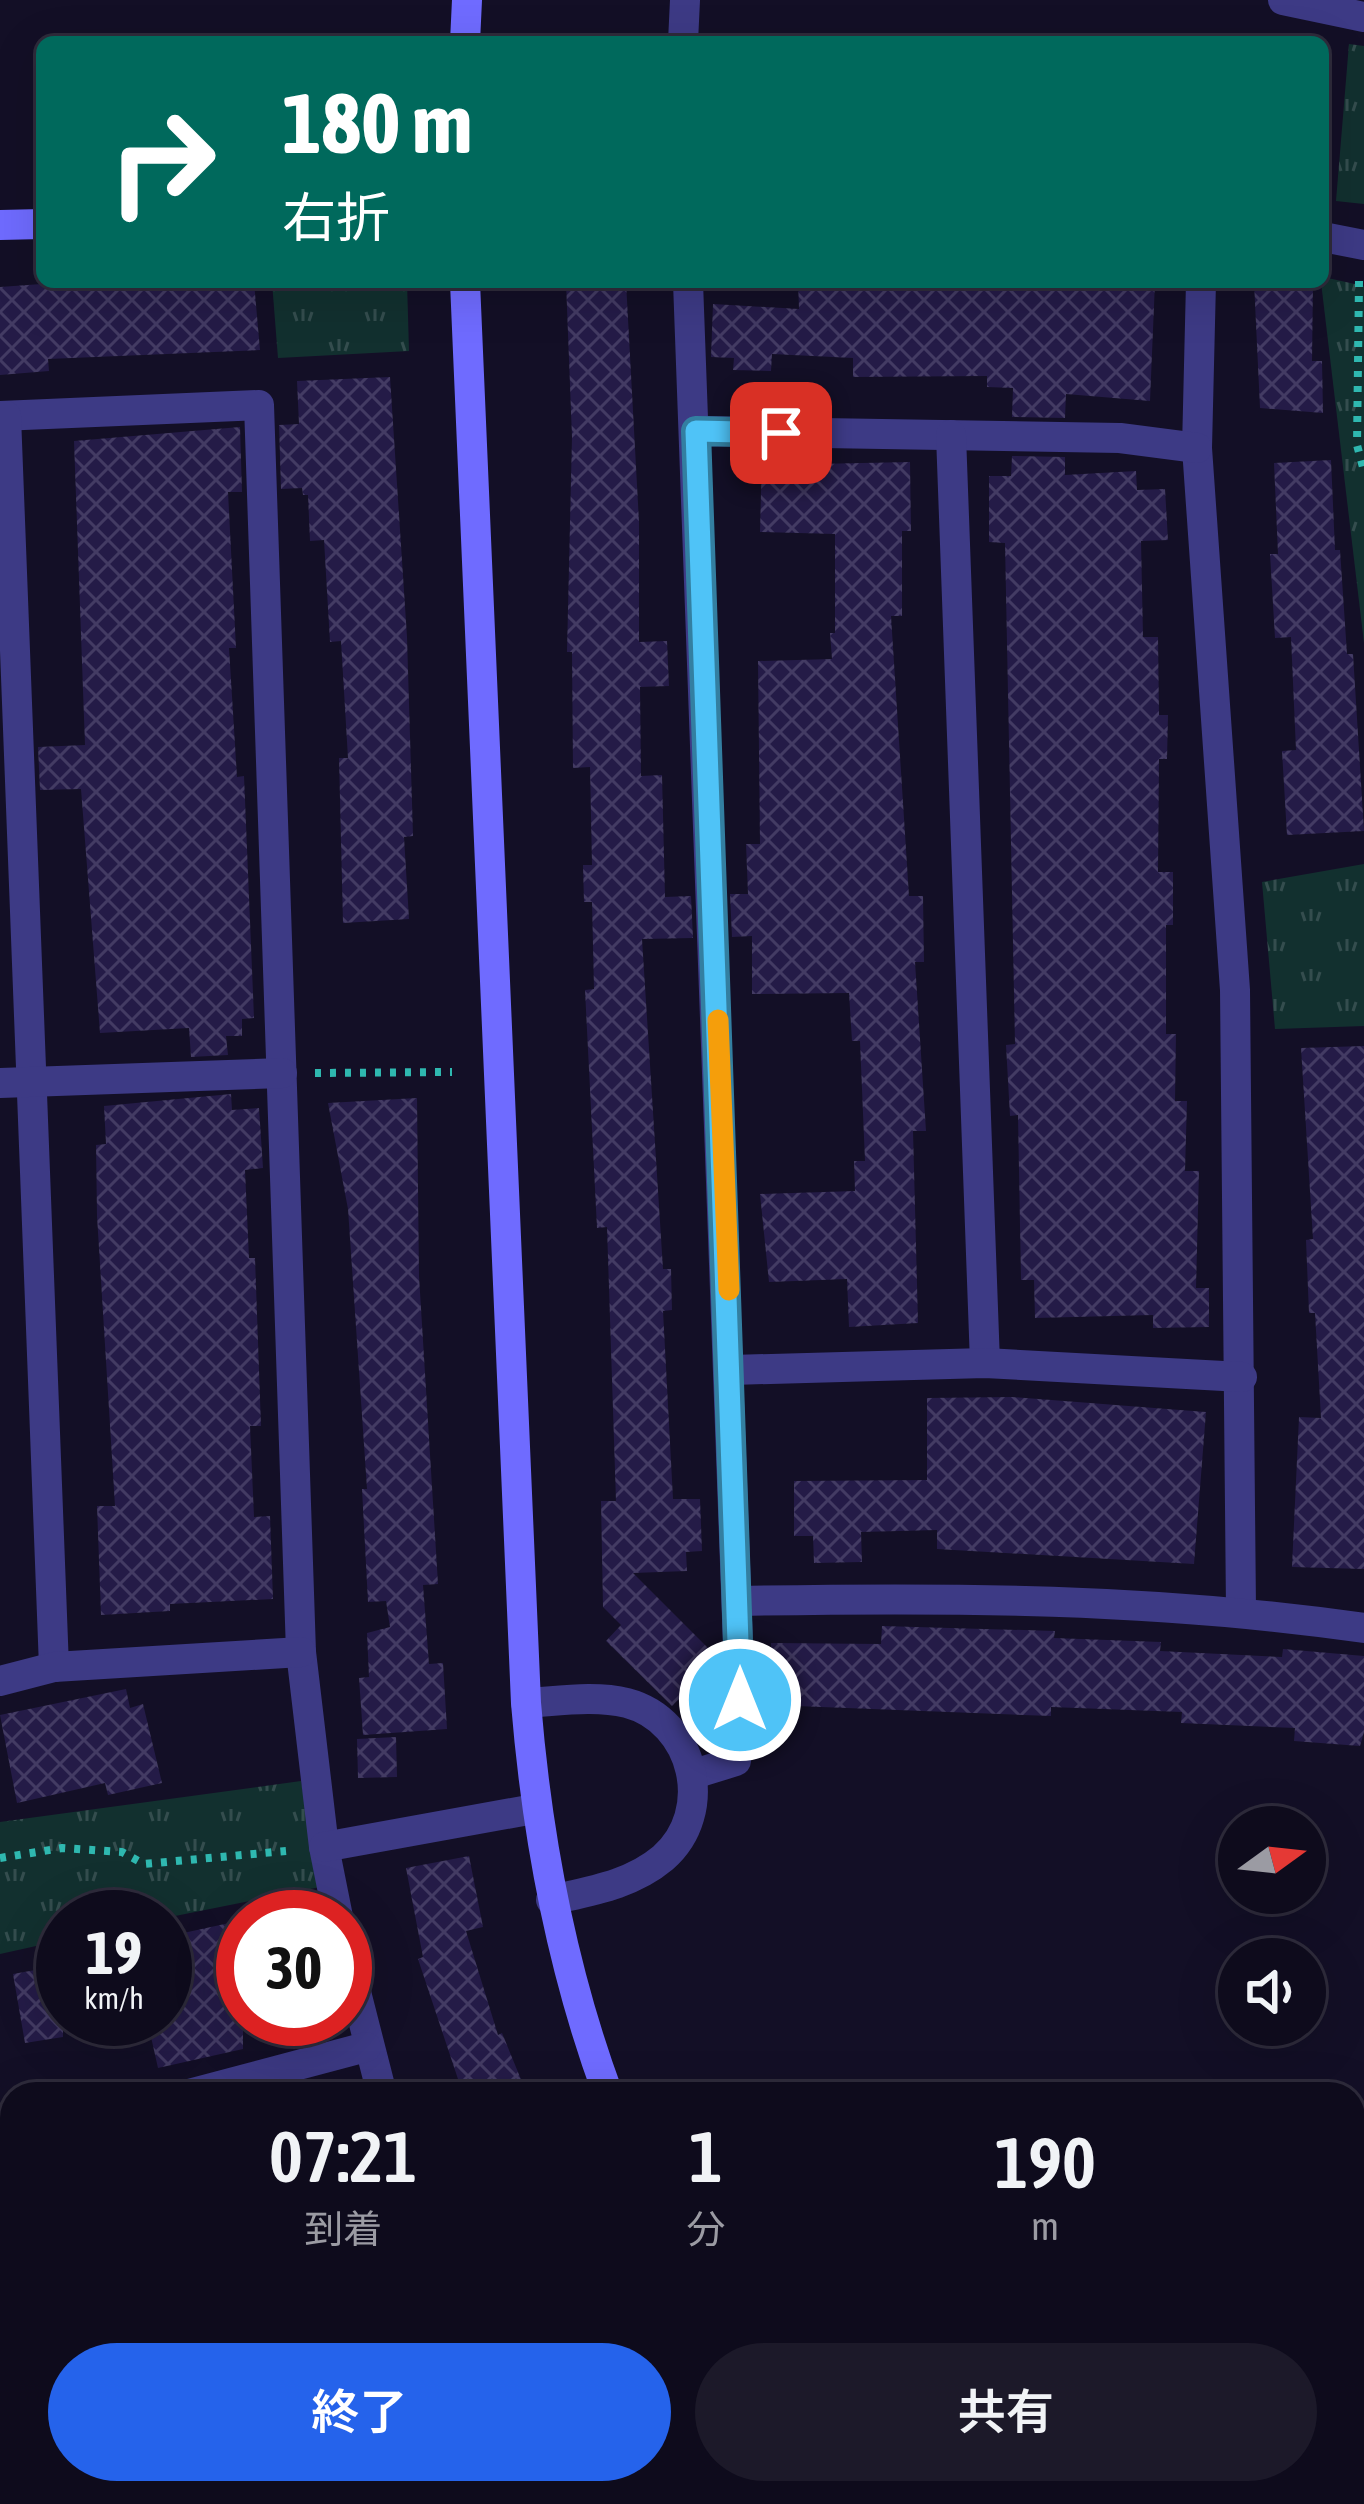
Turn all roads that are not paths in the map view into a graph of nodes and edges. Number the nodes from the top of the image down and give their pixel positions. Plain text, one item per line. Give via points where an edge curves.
1 (467, 0) edge
2 (686, 0) edge
3 (1283, 0) edge
4 (1364, 16) edge
5 (465, 36) edge
6 (683, 36) edge
7 (36, 224) edge
8 (0, 225) edge
9 (1329, 238) edge
10 (1363, 245) edge
11 (465, 288) edge
12 (689, 288) edge
13 (1201, 288) edge
14 (3, 416) edge
15 (696, 431) junction
16 (951, 435) junction
17 (1197, 448) junction
18 (282, 1073) junction
19 (32, 1081) junction
20 (0, 1083) edge
21 (985, 1363) junction
22 (732, 1370) junction
23 (1242, 1377) junction
24 (740, 1601) junction
25 (1241, 1610) junction
26 (1364, 1628) edge
27 (301, 1652) junction
28 (53, 1666) junction
29 (0, 1681) edge
30 (526, 1703) junction
31 (694, 1774) junction
32 (534, 1809) junction
33 (324, 1847) junction
34 (333, 1890) edge
35 (551, 1900) junction
36 (365, 2047) joint
37 (234, 2082) edge
38 (378, 2082) edge
39 (604, 2082) edge

1 - 5 street
2 - 6 street
3 - 4 street
7 - 8 street
9 - 10 street
11 - 30 street
12 - 15 street
13 - 17 street
14 - 18 street via 259,405
14 - 19 street
15 - 16 street
15 - 22 street
16 - 17 street
16 - 21 street
17 - 23 street via 1235,990
18 - 19 street
18 - 27 street
19 - 20 street
19 - 28 street
21 - 22 street
21 - 23 street
22 - 24 street
23 - 25 street
24 - 25 street via 951,1597
24 - 31 street via 736,1761
25 - 26 street
27 - 28 street
27 - 33 street
28 - 29 street
30 - 31 street via 631,1704 670,1727
30 - 32 street
31 - 35 street via 689,1813 668,1854 623,1882
32 - 33 street
32 - 35 street
33 - 34 street
35 - 39 street
36 - 37 street
36 - 38 street

